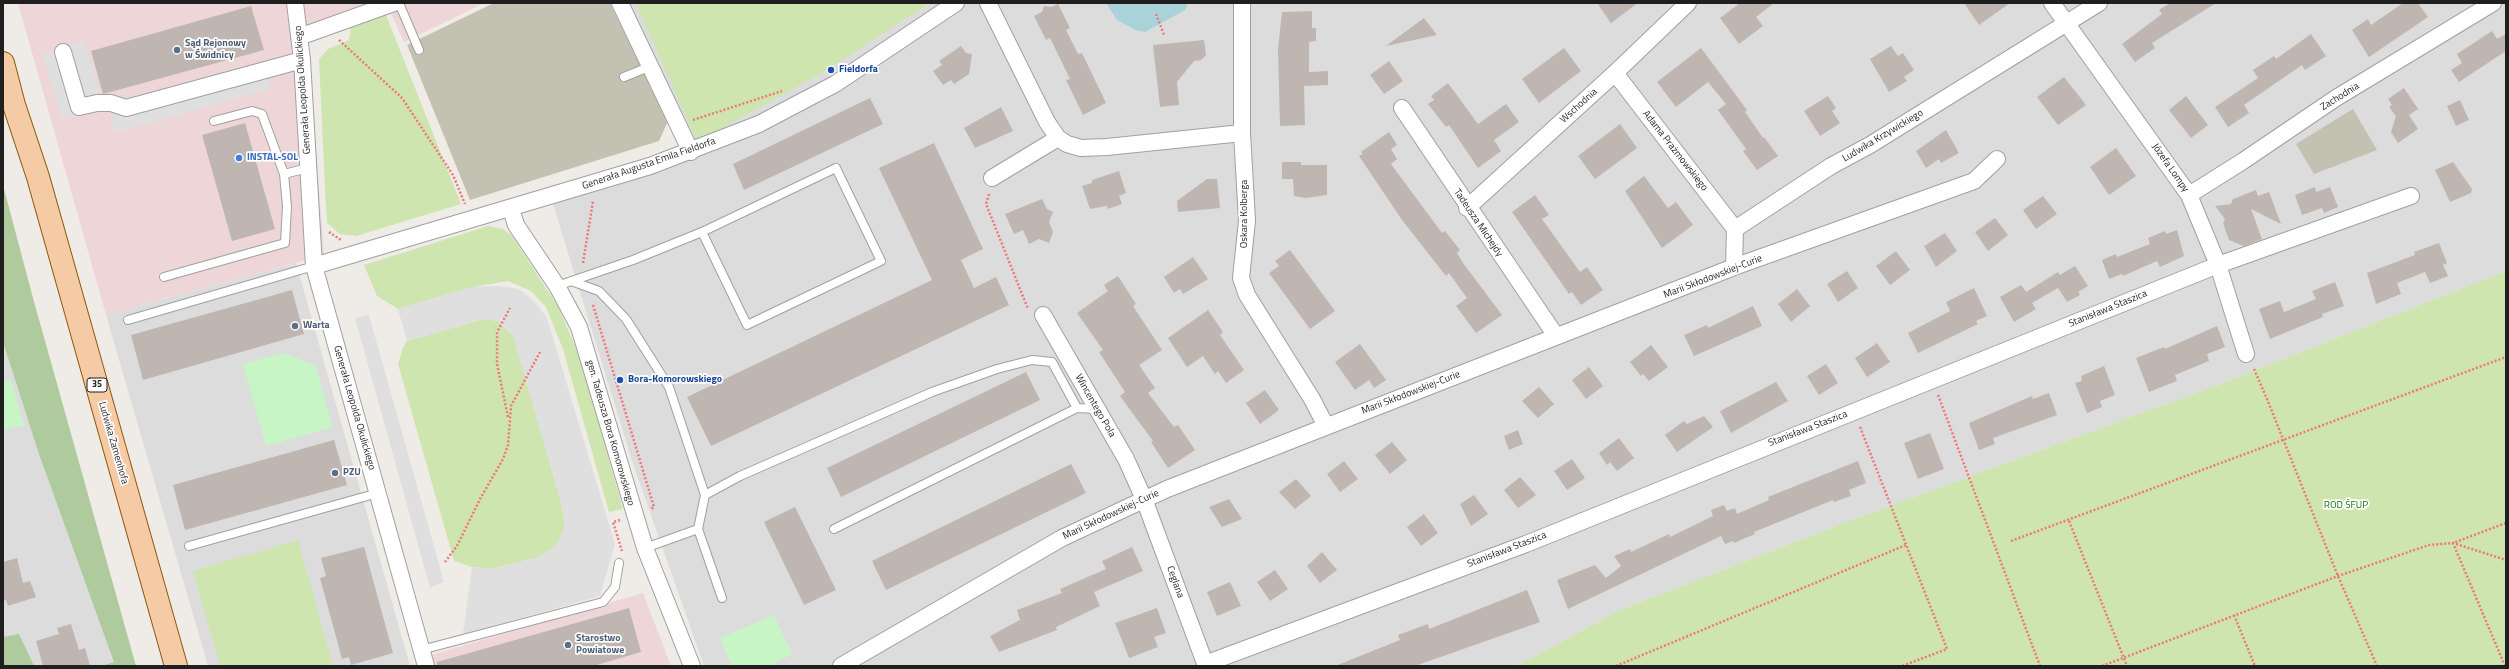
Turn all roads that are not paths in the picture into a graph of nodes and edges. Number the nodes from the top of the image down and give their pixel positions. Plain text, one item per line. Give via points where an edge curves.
1 (295, 3) edge
2 (394, 3) edge
3 (399, 3) edge
4 (620, 3) edge
5 (956, 3) edge
6 (988, 3) edge
7 (1242, 3) edge
8 (1688, 3) edge
9 (2052, 3) edge
10 (2099, 3) edge
11 (2493, 3) edge
12 (2065, 23) junction
13 (299, 37) junction
14 (419, 50) dead end
15 (63, 52) dead end
16 (302, 60) junction
17 (3, 63) edge
18 (651, 66) junction
19 (1615, 73) junction
20 (624, 77) dead end
21 (8, 98) edge
22 (1402, 108) dead end
23 (214, 121) dead end
24 (1242, 132) junction
25 (1058, 138) junction
26 (691, 152) junction
27 (1997, 159) dead end
28 (308, 168) junction
29 (284, 174) junction
30 (992, 178) road end
31 (2189, 195) junction
32 (2411, 196) dead end
33 (1468, 208) junction
34 (511, 209) junction
35 (1735, 229) junction
36 (702, 232) junction
37 (2218, 265) junction
38 (314, 266) junction
39 (1734, 267) junction
40 (164, 277) dead end
41 (564, 284) junction
42 (1036, 314) road end
43 (128, 320) dead end
44 (1556, 336) junction
45 (2246, 354) road end
46 (1077, 408) junction
47 (1097, 409) junction
48 (1326, 426) junction
49 (378, 493) junction
50 (705, 495) junction
51 (1144, 499) junction
52 (698, 529) junction
53 (834, 529) dead end
54 (190, 546) dead end
55 (645, 548) junction
56 (619, 563) dead end
57 (722, 598) dead end
58 (421, 650) junction
59 (1205, 665) edge
60 (176, 666) edge
61 (426, 666) edge
62 (692, 666) edge
63 (841, 666) edge

1 - 13 street, Generała Leopolda Okulickiego
2 - 13 street
3 - 14 lane
4 - 18 street
5 - 26 street, Generała Augusta Emila Fieldorfa via 835,84 759,124
6 - 25 street via 1047,122
7 - 24 street, Oskara Kolberga
8 - 19 street, Wschodnia
9 - 12 street, Józefa Lompy
10 - 12 street, Ludwika Krzywickiego
11 - 31 street, Zachodnia via 2336,98
12 - 31 street, Józefa Lompy
12 - 35 street, Ludwika Krzywickiego via 1870,145 1831,166
13 - 16 street, Generała Leopolda Okulickiego
15 - 16 street via 79,107 111,103 126,108
16 - 28 street, Generała Leopolda Okulickiego
17 - 21 main road, Ludwika Zamenhofa / 35
18 - 20 lane
18 - 26 street
19 - 33 street, Wschodnia
19 - 35 street, Adama Prażmowskiego
21 - 60 main road, Ludwika Zamenhofa / 35 via 38,177
22 - 33 street, Tadeusza Michejdy
23 - 29 lane via 252,111 262,114
24 - 25 street via 1107,148 1080,148
24 - 48 street, Oskara Kolberga via 1247,221 1241,278 1247,295
25 - 30 street
26 - 34 street, Generała Augusta Emila Fieldorfa
27 - 39 street, Marii Skłodowskiej-Curie via 1974,181
28 - 29 lane
28 - 38 street, Generała Leopolda Okulickiego
29 - 40 lane via 287,206 285,243
31 - 37 street, Józefa Lompy
32 - 37 street, Stanisława Staszica
33 - 44 street, Tadeusza Michejdy
34 - 38 street, Generała Augusta Emila Fieldorfa
34 - 41 street, gen. Tadeusza Bora Komorowskiego via 516,224
35 - 39 street
36 - 36 lane via 836,168 881,261 747,325
36 - 41 lane via 634,260
37 - 45 street, Józefa Lompy
37 - 59 street, Stanisława Staszica via 1526,544
38 - 43 lane
38 - 49 street, Generała Leopolda Okulickiego
39 - 44 street, Marii Skłodowskiej-Curie
41 - 50 lane via 599,291 626,319 669,387
41 - 55 street, gen. Tadeusza Bora Komorowskiego
42 - 47 street, Wincentego Pola
44 - 48 street, Marii Skłodowskiej-Curie
46 - 47 lane
46 - 50 lane via 1052,362 1032,360 997,369 932,392 740,476
46 - 53 lane
47 - 51 street, Wincentego Pola via 1126,459
48 - 51 street, Marii Skłodowskiej-Curie
49 - 54 lane
49 - 58 street, Generała Leopolda Okulickiego
50 - 52 lane
51 - 59 street, Ceglana
51 - 63 street, Marii Skłodowskiej-Curie via 1062,538
52 - 55 lane
52 - 57 lane
55 - 62 street, gen. Tadeusza Bora Komorowskiego
56 - 58 lane via 615,587 603,602
58 - 61 street, Generała Leopolda Okulickiego

